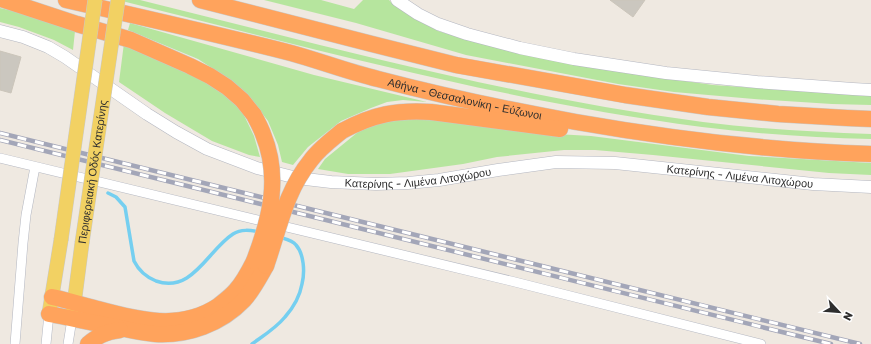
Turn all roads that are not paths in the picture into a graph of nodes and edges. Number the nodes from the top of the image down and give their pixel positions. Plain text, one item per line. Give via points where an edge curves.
1 (4, 0) edge
2 (66, 0) edge
3 (95, 0) edge
4 (118, 0) edge
5 (200, 0) edge
6 (397, 0) edge
7 (0, 31) edge
8 (871, 90) edge
9 (871, 119) edge
10 (620, 130) junction
11 (871, 154) edge
12 (0, 158) edge
13 (35, 167) junction
14 (871, 187) edge
15 (260, 263) junction
16 (52, 297) junction
17 (74, 302) junction
18 (49, 314) junction
19 (72, 318) junction
20 (133, 330) junction
21 (15, 344) edge
22 (46, 344) edge
23 (68, 344) edge
24 (88, 344) edge
25 (760, 344) edge

1 - 15 highway, bridge via 131,40 210,76 242,100 254,115 263,134 272,166 271,204
2 - 10 highway, Αθήνα - Θεσσαλονίκη - Εύζωνοι via 294,54 376,79 452,97
3 - 16 main road, Περιφερειακή Οδός Κατερίνης, bridge
4 - 17 main road, Περιφερειακή Οδός Κατερίνης, bridge
5 - 9 highway via 456,64 617,94 778,114
6 - 8 main road via 438,24 466,34 574,59 666,73
7 - 14 main road, Κατερίνης - Λιμένα Λιτοχώρου via 54,50 147,114 207,149 257,168 297,178 331,182 408,183 556,162 615,163 805,183
10 - 11 highway, Αθήνα - Θεσσαλονίκη - Εύζωνοι via 761,147
10 - 15 highway, bridge via 581,131 413,111 370,118 342,131 311,159 288,197
12 - 13 street
13 - 21 street via 26,215
13 - 25 street via 511,281
15 - 17 highway via 228,298 210,311 174,322 156,322 120,315
15 - 20 highway via 256,283 245,299 217,321 196,330 175,333 156,334
16 - 17 highway
16 - 18 main road, Περιφερειακή Οδός Κατερίνης
17 - 19 main road, Περιφερειακή Οδός Κατερίνης
18 - 19 highway
18 - 22 street
19 - 20 highway
19 - 23 street, Περιφερειακή Οδός Κατερίνης
20 - 24 highway via 108,332

